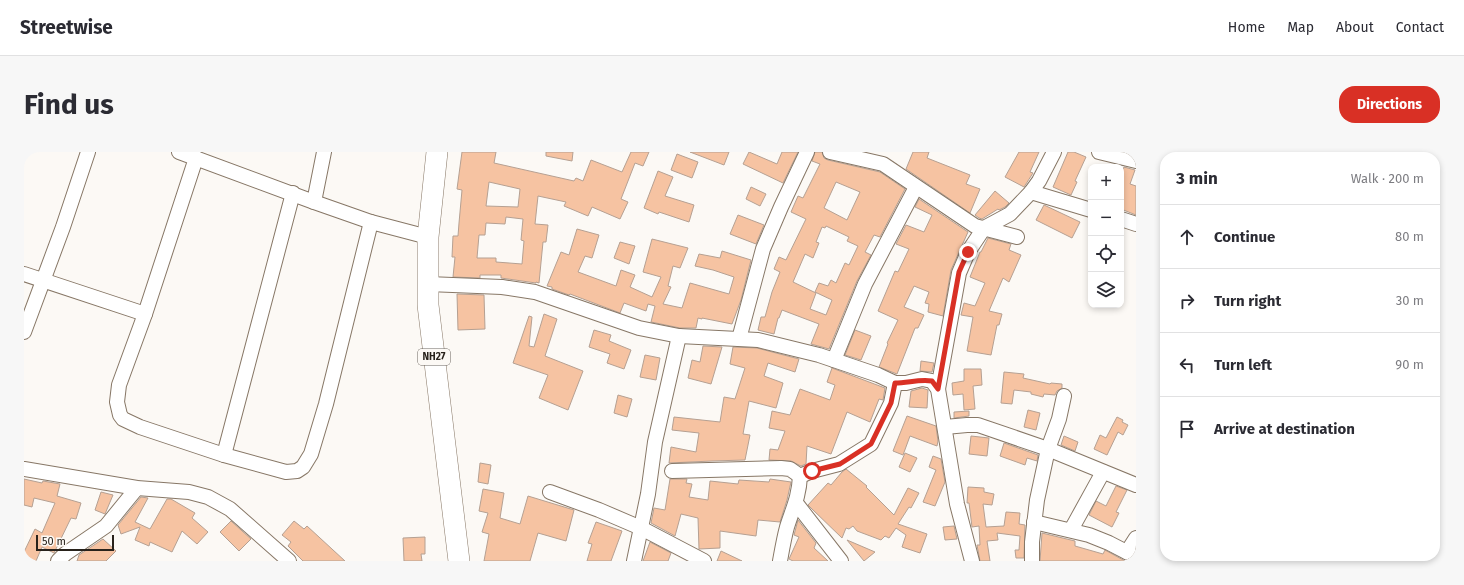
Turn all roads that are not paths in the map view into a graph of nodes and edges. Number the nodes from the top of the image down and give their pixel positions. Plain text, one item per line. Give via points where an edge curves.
1 (88, 152) edge
2 (180, 152) edge
3 (324, 152) edge
4 (437, 152) edge
5 (807, 152) edge
6 (830, 152) edge
7 (1054, 152) edge
8 (1099, 152) edge
9 (196, 158) junction
10 (1136, 161) edge
11 (916, 187) junction
12 (1031, 192) junction
13 (293, 194) junction
14 (314, 202) junction
15 (1088, 209) edge
16 (1124, 220) edge
17 (371, 222) junction
18 (1136, 224) edge
19 (984, 228) junction
20 (428, 237) junction
21 (1018, 237) dead end
22 (24, 274) edge
23 (43, 281) junction
24 (428, 284) junction
25 (145, 314) junction
26 (24, 332) edge
27 (679, 336) junction
28 (740, 339) junction
29 (834, 360) junction
30 (895, 383) junction
31 (938, 389) junction
32 (1064, 396) dead end
33 (945, 427) junction
34 (1048, 449) junction
35 (224, 455) junction
36 (24, 468) edge
37 (672, 472) dead end
38 (1103, 472) junction
39 (800, 476) junction
40 (1136, 485) edge
41 (137, 488) junction
42 (550, 492) dead end
43 (796, 504) junction
44 (1034, 522) junction
45 (641, 528) junction
46 (1071, 530) junction
47 (1136, 538) edge
48 (1131, 554) edge
49 (58, 561) edge
50 (289, 561) edge
51 (459, 561) edge
52 (634, 561) edge
53 (704, 561) edge
54 (780, 561) edge
55 (841, 561) edge
56 (972, 561) edge
57 (1032, 561) edge

1 - 23 street
2 - 9 street
3 - 14 street
4 - 20 highway, NH27
5 - 28 street via 764,249
6 - 11 street via 883,164
7 - 12 street
8 - 10 street
9 - 13 street
9 - 25 street
11 - 19 street via 975,226
11 - 29 street via 865,284
12 - 15 street
12 - 19 street via 1010,214
13 - 14 street
13 - 35 street
14 - 17 street
16 - 18 street
17 - 20 street
17 - 35 street via 326,404 311,454 303,467 297,471 286,472
19 - 21 street
19 - 31 street via 968,252 959,272
20 - 24 highway, NH27
22 - 23 street
23 - 25 street
23 - 26 street
24 - 27 street via 502,287 535,292 639,328
24 - 51 highway, NH27 via 428,306
25 - 35 street via 119,385 117,402 120,415 140,427
27 - 28 street
27 - 45 street via 655,442
28 - 29 street via 758,340
29 - 30 street
30 - 31 street via 922,379 932,381
30 - 39 street via 891,403 871,444 840,464
31 - 33 street
32 - 34 street
33 - 34 street via 978,425
33 - 56 street via 957,504
34 - 38 street
34 - 44 street
36 - 41 street
37 - 39 street via 781,468 790,469
38 - 40 street
38 - 46 street
39 - 43 street
41 - 49 street via 106,526
41 - 50 street via 189,492 208,497 230,509
42 - 45 street
43 - 54 street via 787,527
43 - 55 street
44 - 46 street
44 - 57 street
45 - 52 street
45 - 53 street
46 - 48 street via 1109,543
47 - 48 street

